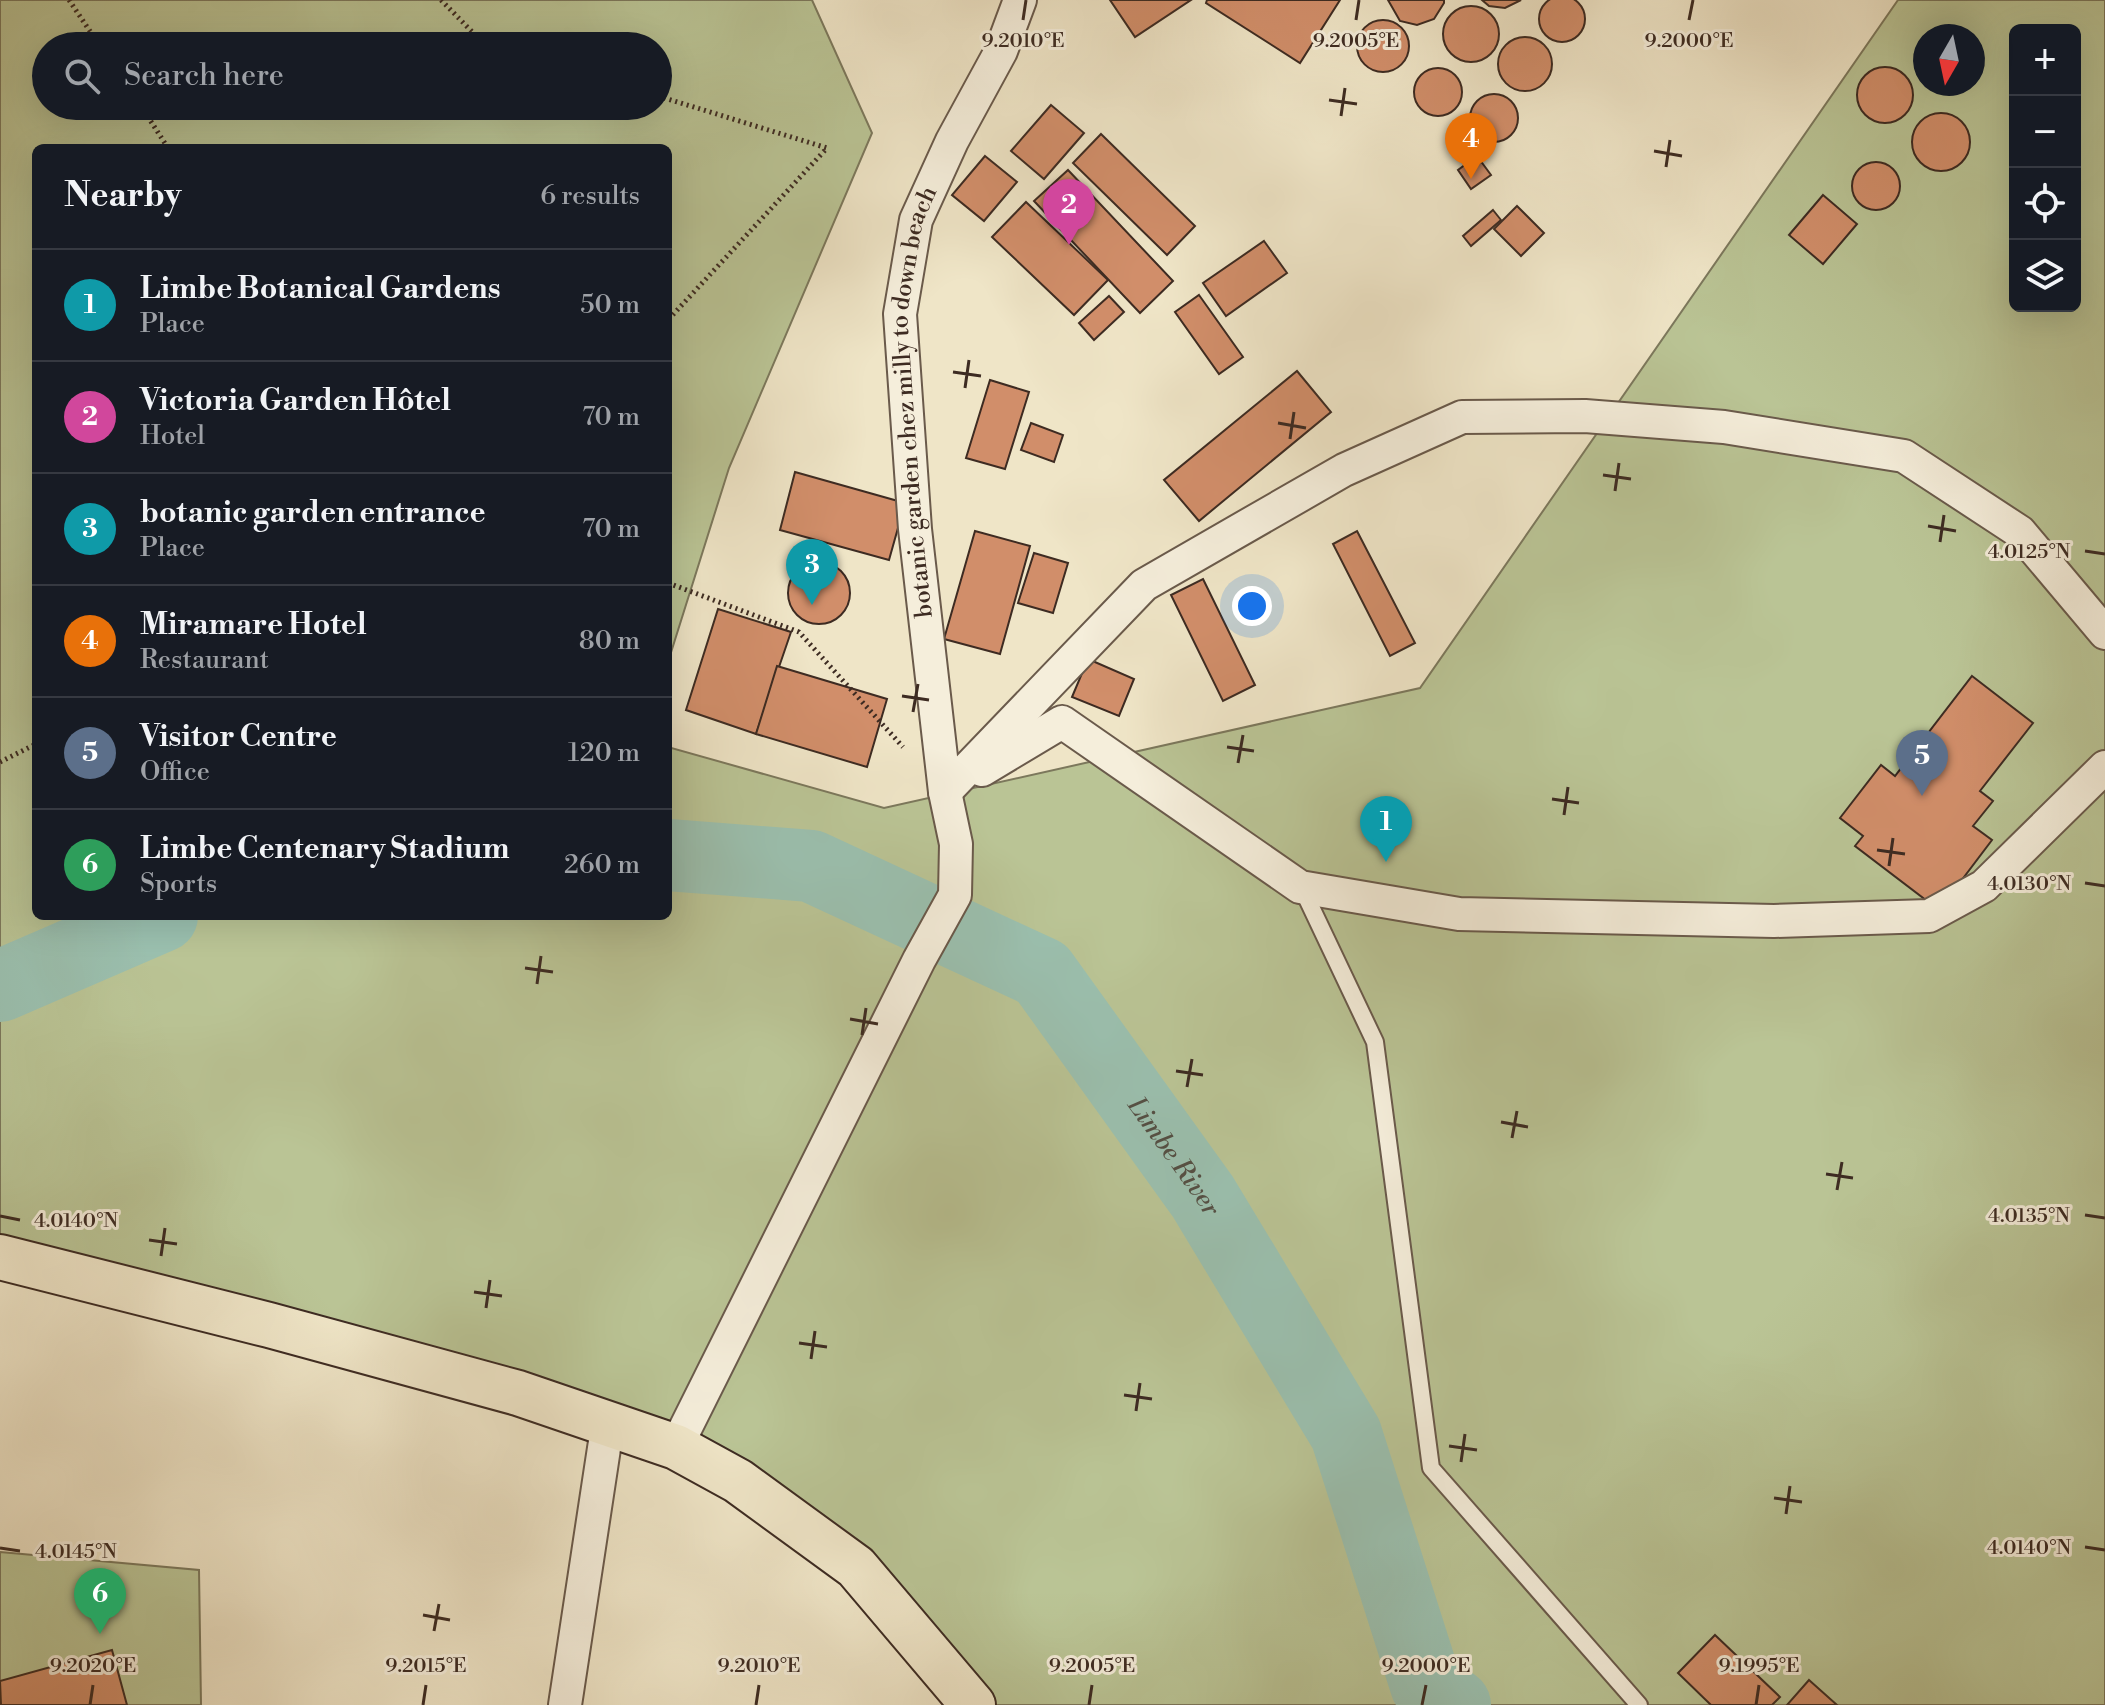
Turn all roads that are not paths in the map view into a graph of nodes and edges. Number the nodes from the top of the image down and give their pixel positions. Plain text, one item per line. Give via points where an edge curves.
1 (1020, 0) edge
2 (2105, 633) edge
3 (2105, 767) edge
4 (945, 792) junction
5 (1302, 888) junction
6 (0, 1257) edge
7 (608, 1422) junction
8 (676, 1447) junction
9 (565, 1705) edge
10 (973, 1705) edge
11 (1639, 1705) edge

1 - 4 street, botanic garden chez milly to down beach via 1001,51 916,220 900,314 915,529
2 - 4 street via 2020,532 1904,456 1724,427 1585,416 1462,417 1344,470 1144,585
3 - 5 street via 1984,886 1929,916 1774,921 1459,914
4 - 5 street via 1062,722
4 - 8 street, botanic garden chez milly to down beach via 956,844 955,895
5 - 11 lane via 1375,1042 1431,1468
6 - 7 highway via 269,1325
7 - 8 highway
7 - 9 street
8 - 10 highway via 738,1481 856,1567

